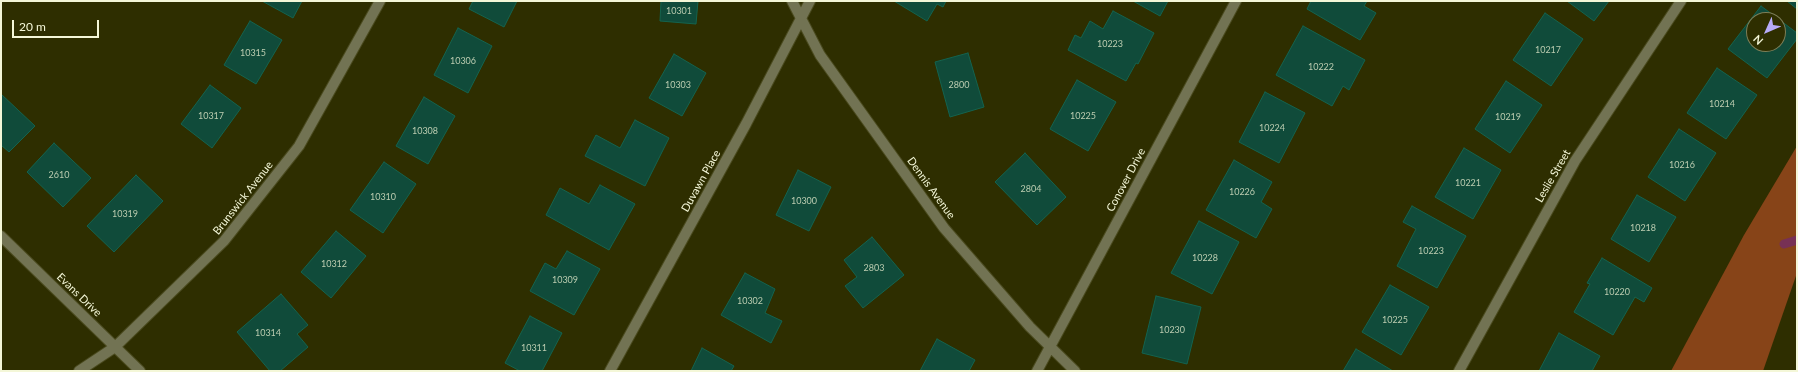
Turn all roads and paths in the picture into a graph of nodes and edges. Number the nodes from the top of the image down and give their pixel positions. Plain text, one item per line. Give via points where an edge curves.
1 (380, 1) edge
2 (792, 1) edge
3 (810, 1) edge
4 (1236, 1) edge
5 (1681, 1) edge
6 (801, 18) junction
7 (1, 236) edge
8 (115, 347) junction
9 (1050, 347) junction
10 (79, 371) edge
11 (140, 371) edge
12 (610, 371) edge
13 (1037, 371) edge
14 (1075, 371) edge
15 (1459, 371) edge

1 - 8 street, Brunswick Avenue via 299,146 224,241
2 - 6 street, Dennis Avenue
3 - 6 street, Duvawn Place
4 - 9 street, Conover Drive
5 - 15 street, Leslie Street via 1575,161
6 - 9 street, Dennis Avenue via 820,54 944,228
6 - 12 street, Duvawn Place via 746,124
7 - 8 street, Evans Drive
8 - 10 street, Brunswick Avenue
8 - 11 street, Evans Drive
9 - 13 street, Conover Drive
9 - 14 street, Dennis Avenue

